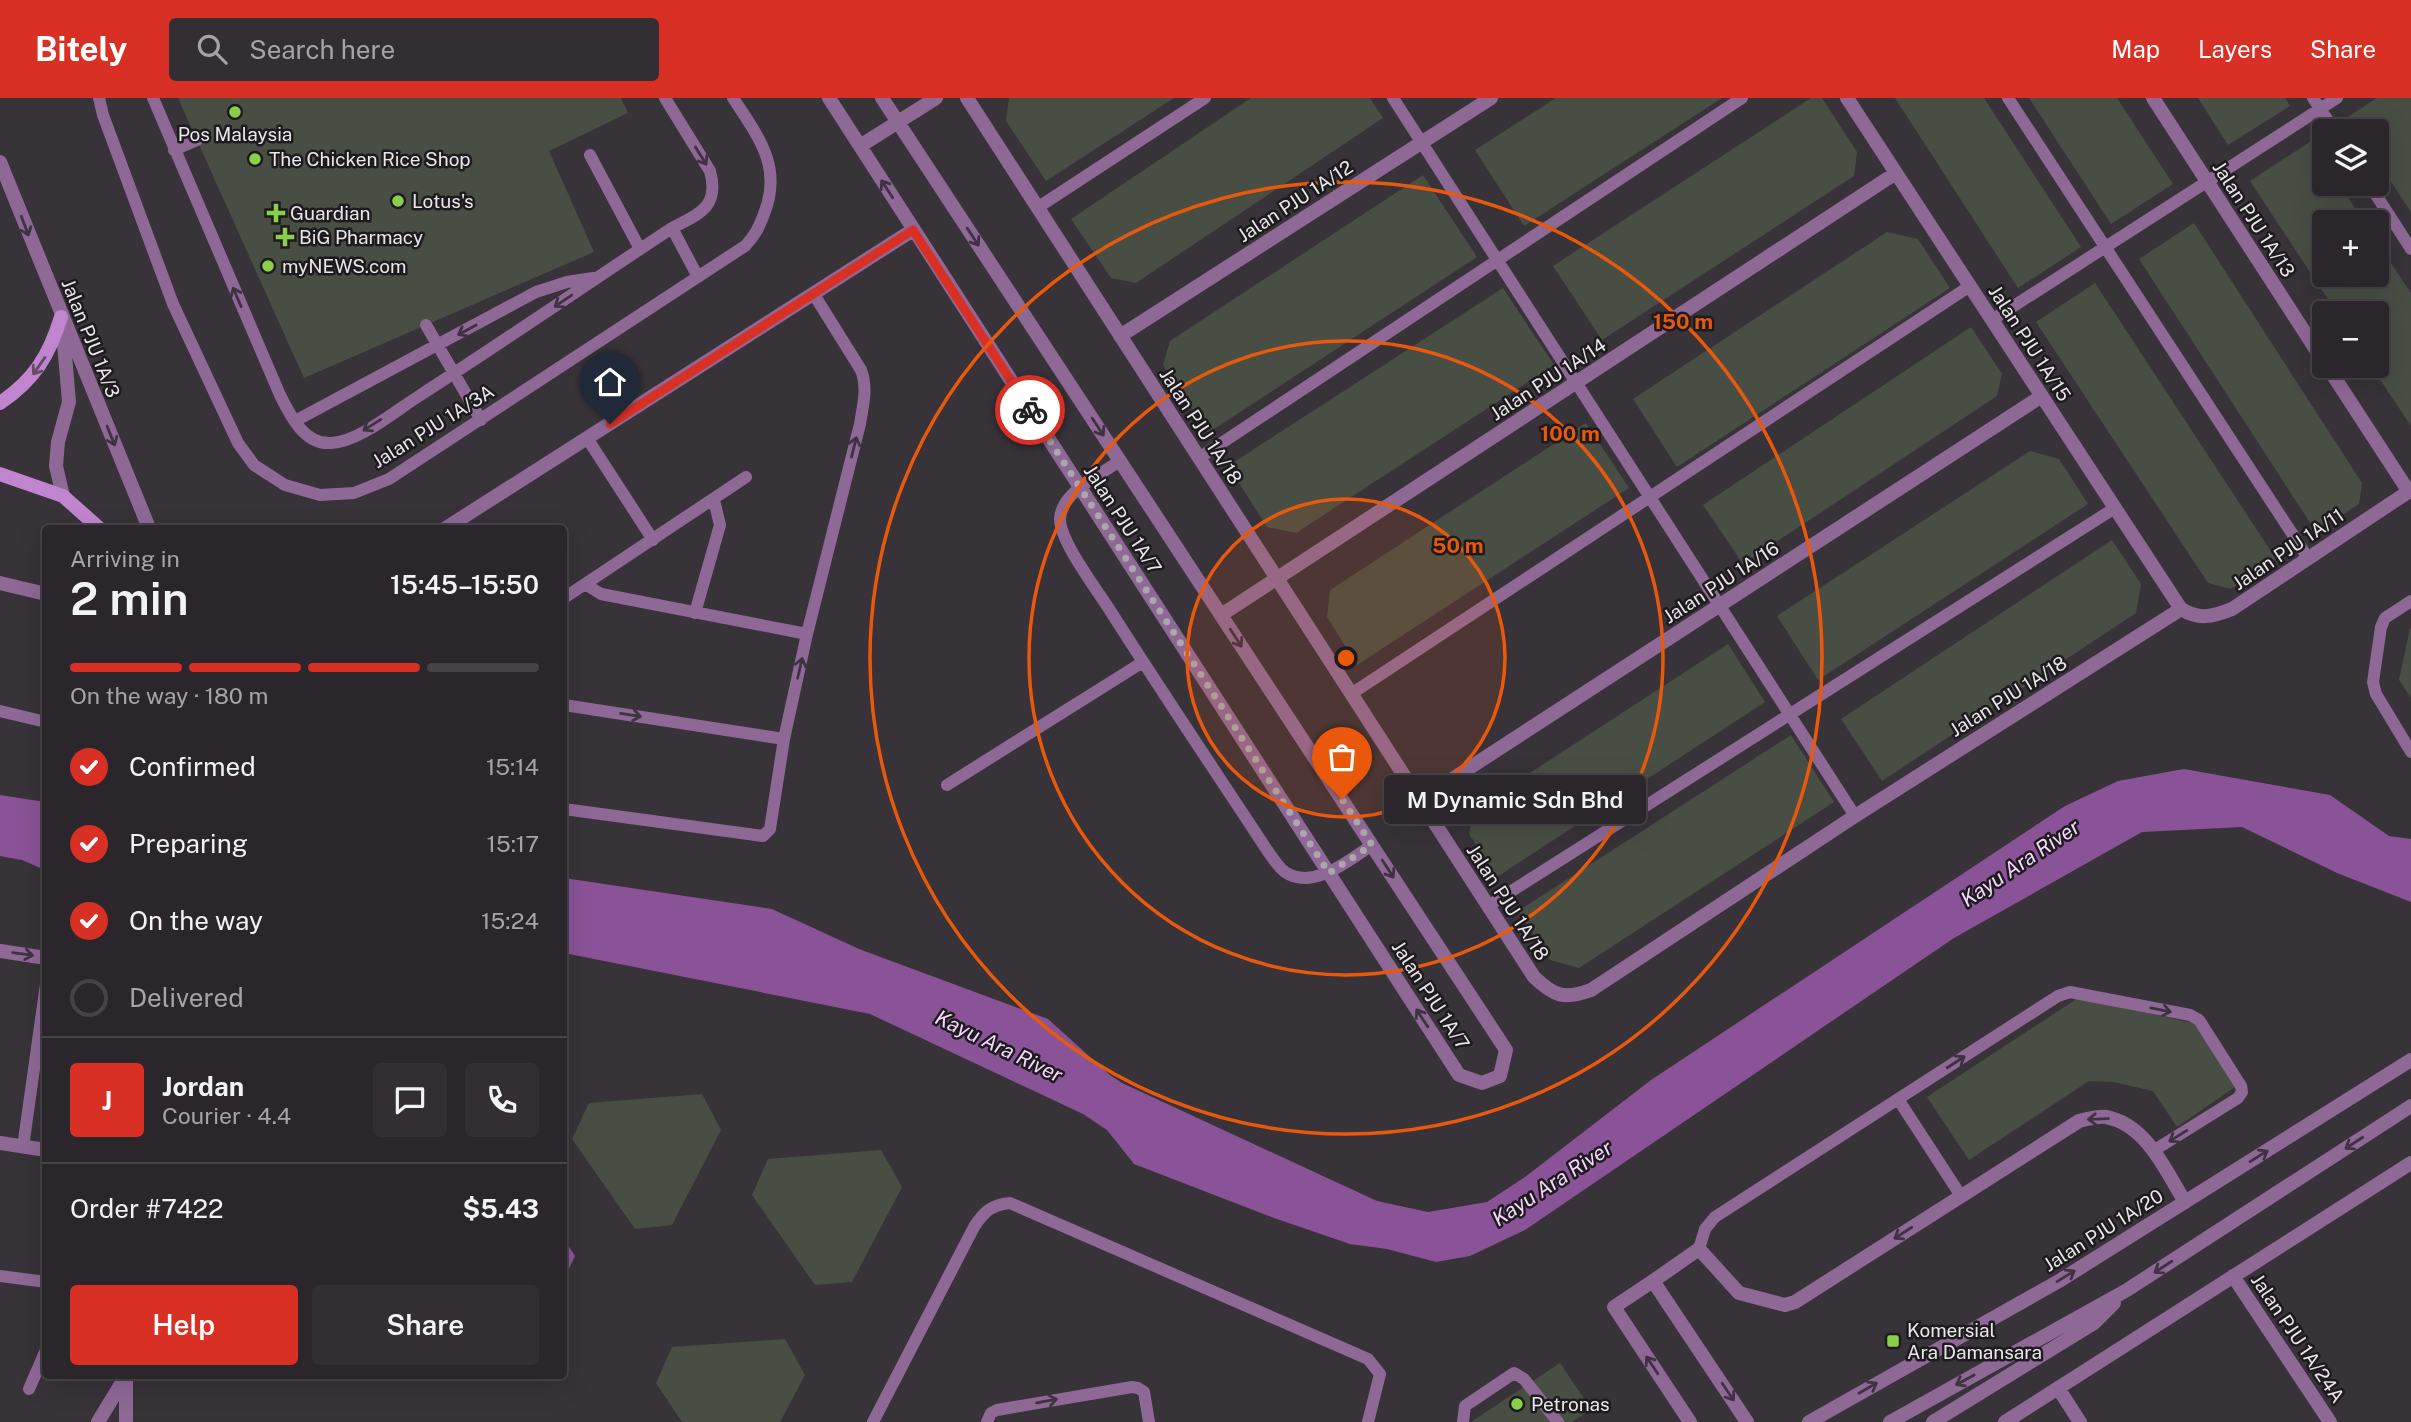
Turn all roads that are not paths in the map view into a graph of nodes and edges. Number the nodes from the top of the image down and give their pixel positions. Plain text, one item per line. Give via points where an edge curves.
1 (99, 98) edge
2 (153, 98) edge
3 (665, 98) edge
4 (733, 98) edge
5 (829, 98) edge
6 (882, 98) edge
7 (936, 98) edge
8 (967, 98) edge
9 (1205, 98) edge
10 (1393, 98) edge
11 (1490, 98) edge
12 (1742, 98) edge
13 (1847, 98) edge
14 (2008, 98) edge
15 (2153, 98) edge
16 (2337, 98) edge
17 (2317, 103) edge
18 (2327, 119) edge
19 (897, 122) junction
20 (197, 140) dead end
21 (1422, 143) junction
22 (860, 146) junction
23 (174, 150) junction
24 (590, 155) dead end
25 (0, 162) edge
26 (1896, 173) junction
27 (2207, 182) junction
28 (2377, 196) edge
29 (1037, 208) junction
30 (672, 228) junction
31 (913, 230) junction
32 (2106, 247) junction
33 (640, 249) junction
34 (2411, 249) edge
35 (1497, 260) junction
36 (698, 277) junction
37 (597, 278) junction
38 (1970, 286) junction
39 (813, 293) junction
40 (61, 317) junction
41 (1992, 320) junction
42 (426, 325) dead end
43 (1120, 336) junction
44 (2312, 344) edge
45 (437, 346) junction
46 (453, 374) junction
47 (2334, 378) edge
48 (1576, 383) junction
49 (2042, 396) junction
50 (0, 403) edge
51 (481, 420) junction
52 (295, 421) junction
53 (587, 438) junction
54 (1199, 458) junction
55 (1120, 461) junction
56 (0, 474) edge
57 (746, 477) dead end
58 (1080, 488) junction
59 (2410, 491) edge
60 (64, 496) junction
61 (1651, 498) junction
62 (715, 500) junction
63 (2115, 508) junction
64 (96, 525) edge
65 (148, 525) edge
66 (451, 525) edge
67 (653, 540) junction
68 (2308, 558) junction
69 (1278, 580) junction
70 (0, 583) edge
71 (585, 584) junction
72 (42, 593) edge
73 (567, 596) edge
74 (2411, 601) edge
75 (1720, 606) junction
76 (2181, 609) junction
77 (695, 613) junction
78 (1221, 615) junction
79 (807, 634) junction
80 (1143, 662) junction
81 (1351, 694) junction
82 (567, 705) edge
83 (0, 711) edge
84 (1789, 713) junction
85 (42, 721) edge
86 (784, 739) junction
87 (2411, 752) edge
88 (947, 785) dead end
89 (1420, 800) junction
90 (567, 808) edge
91 (1855, 816) junction
92 (1372, 845) junction
93 (1329, 873) junction
94 (1488, 906) junction
95 (0, 951) edge
96 (42, 957) edge
97 (42, 1012) edge
98 (2411, 1060) edge
99 (1898, 1099) junction
100 (2411, 1106) edge
101 (0, 1146) edge
102 (23, 1147) junction
103 (42, 1149) edge
104 (2153, 1151) junction
105 (2411, 1164) edge
106 (1961, 1196) junction
107 (2185, 1202) junction
108 (1699, 1250) junction
109 (0, 1276) edge
110 (2233, 1276) junction
111 (1653, 1280) junction
112 (42, 1281) edge
113 (2127, 1290) junction
114 (42, 1359) edge
115 (124, 1379) edge
116 (126, 1379) edge
117 (2058, 1388) junction
118 (29, 1389) dead end
119 (98, 1422) edge
120 (126, 1422) edge
121 (873, 1422) edge
122 (987, 1422) edge
123 (1149, 1422) edge
124 (1368, 1422) edge
125 (1463, 1422) edge
126 (1558, 1422) edge
127 (1690, 1422) edge
128 (1747, 1422) edge
129 (1809, 1422) edge
130 (1890, 1422) edge
131 (1933, 1422) edge
132 (2005, 1422) edge
133 (2080, 1422) edge
134 (2330, 1422) edge

1 - 51 lane, Jalan PJU 1A/3A via 173,304 238,443 254,465 285,485 320,495 354,493 389,480
2 - 23 lane
3 -> 30 lane via 713,183 713,195 701,212
4 - 36 lane, Jalan PJU 1A/3A via 760,139 772,172 771,196 756,235
5 - 22 street, Jalan PJU 1A/7
6 - 19 street, Jalan PJU 1A/7
7 - 19 street
8 - 29 street, Jalan PJU 1A/18
9 - 29 lane
10 - 21 lane
11 - 21 street, Jalan PJU 1A/12
12 - 35 lane
13 - 26 street, Jalan PJU 1A/15
14 - 32 lane
15 - 27 street, Jalan PJU 1A/13
16 - 17 lane
17 - 18 lane
17 - 27 lane
19 - 22 street
19 -> 55 street, Jalan PJU 1A/7
20 - 23 lane
21 - 35 lane
21 - 43 street, Jalan PJU 1A/12
31 -> 22 street, Jalan PJU 1A/7
52 -> 23 lane
24 - 33 lane
25 -> 40 street, Jalan PJU 1A/3
26 - 38 street, Jalan PJU 1A/15
26 - 48 street, Jalan PJU 1A/14
27 - 32 lane
27 - 44 street, Jalan PJU 1A/13
28 - 34 lane
29 - 43 street, Jalan PJU 1A/18
30 - 33 lane
30 - 36 lane
31 - 39 street
31 - 58 street, Jalan PJU 1A/7
32 - 41 lane
32 - 68 lane
33 - 37 lane
35 - 48 lane
35 - 54 lane
36 - 51 lane, Jalan PJU 1A/3A
37 -> 45 lane via 536,292
37 -> 46 lane
38 - 41 street, Jalan PJU 1A/15
38 - 61 lane
39 - 53 street
79 -> 39 lane via 865,392 861,370
40 -> 50 main road via 40,368
40 - 60 street via 69,402 58,442 57,466
40 -> 65 street, Jalan PJU 1A/3
41 - 49 street, Jalan PJU 1A/15
42 - 45 lane
43 - 54 street, Jalan PJU 1A/18
45 - 46 lane
45 - 52 lane
46 - 51 lane
46 -> 52 lane via 354,437 331,443 315,441
47 - 59 street, Jalan PJU 1A/13
48 - 61 lane
48 - 69 street, Jalan PJU 1A/14
49 - 63 street, Jalan PJU 1A/15
49 - 75 street, Jalan PJU 1A/16
53 - 66 street
53 - 67 lane
54 - 69 street, Jalan PJU 1A/18
55 - 58 lane
55 - 78 street, Jalan PJU 1A/7
56 - 60 main road
57 - 62 lane
58 - 80 lane via 1063,507 1060,518 1067,543
58 - 93 street, Jalan PJU 1A/7
59 - 68 street, Jalan PJU 1A/11
60 - 64 main road
61 - 75 lane
61 - 81 lane
62 - 67 lane
62 - 77 lane via 720,525
63 - 76 street, Jalan PJU 1A/15
63 - 84 lane
67 - 71 lane
68 - 76 street, Jalan PJU 1A/11 via 2232,610 2194,617
69 - 78 street, Jalan PJU 1A/14
69 - 81 street, Jalan PJU 1A/18
70 - 72 street
71 - 73 lane
71 - 77 lane via 601,594
74 - 87 lane via 2385,618 2373,682 2375,694
75 - 84 lane
75 - 89 street, Jalan PJU 1A/16
76 - 91 street, Jalan PJU 1A/18
77 - 79 lane
78 -> 92 street, Jalan PJU 1A/7
86 -> 79 lane
80 - 88 lane
80 - 93 lane via 1284,872 1297,877
81 - 89 street, Jalan PJU 1A/18
82 -> 86 lane
83 - 85 lane
84 - 91 lane
84 - 94 lane
86 - 90 lane via 770,829 764,836
89 - 94 street, Jalan PJU 1A/18
91 - 94 street, Jalan PJU 1A/18 via 1577,995 1549,992 1534,977
92 - 93 lane
92 -> 93 street, Jalan PJU 1A/7 via 1506,1050 1500,1076 1482,1083 1460,1075
95 -> 96 street
97 - 102 lane
107 -> 98 street, Jalan PJU 1A/20
99 -> 104 lane via 2070,992 2190,1016 2199,1020 2242,1092
99 - 106 lane
99 - 108 lane via 1715,1217 1705,1228
100 -> 113 street
101 - 102 street
102 - 103 street
104 -> 106 street via 2128,1126 2105,1117 2079,1121
104 - 107 street
105 - 110 street
106 -> 108 street via 1785,1305 1739,1293
129 -> 107 street, Jalan PJU 1A/20 via 2059,1281
108 - 111 street
109 - 112 lane
110 - 117 street
110 - 134 street, Jalan PJU 1A/24A
127 -> 111 street via 1614,1307
111 -> 128 street
113 -> 130 street
113 - 131 street via 2094,1323
114 - 118 lane
115 - 119 street
116 - 120 street
117 - 132 street
117 - 133 street
121 - 124 lane via 983,1214 995,1204 1010,1203 1368,1359 1380,1374
122 -> 123 lane via 997,1410 1132,1387 1144,1392
125 - 126 lane via 1465,1406 1514,1373

